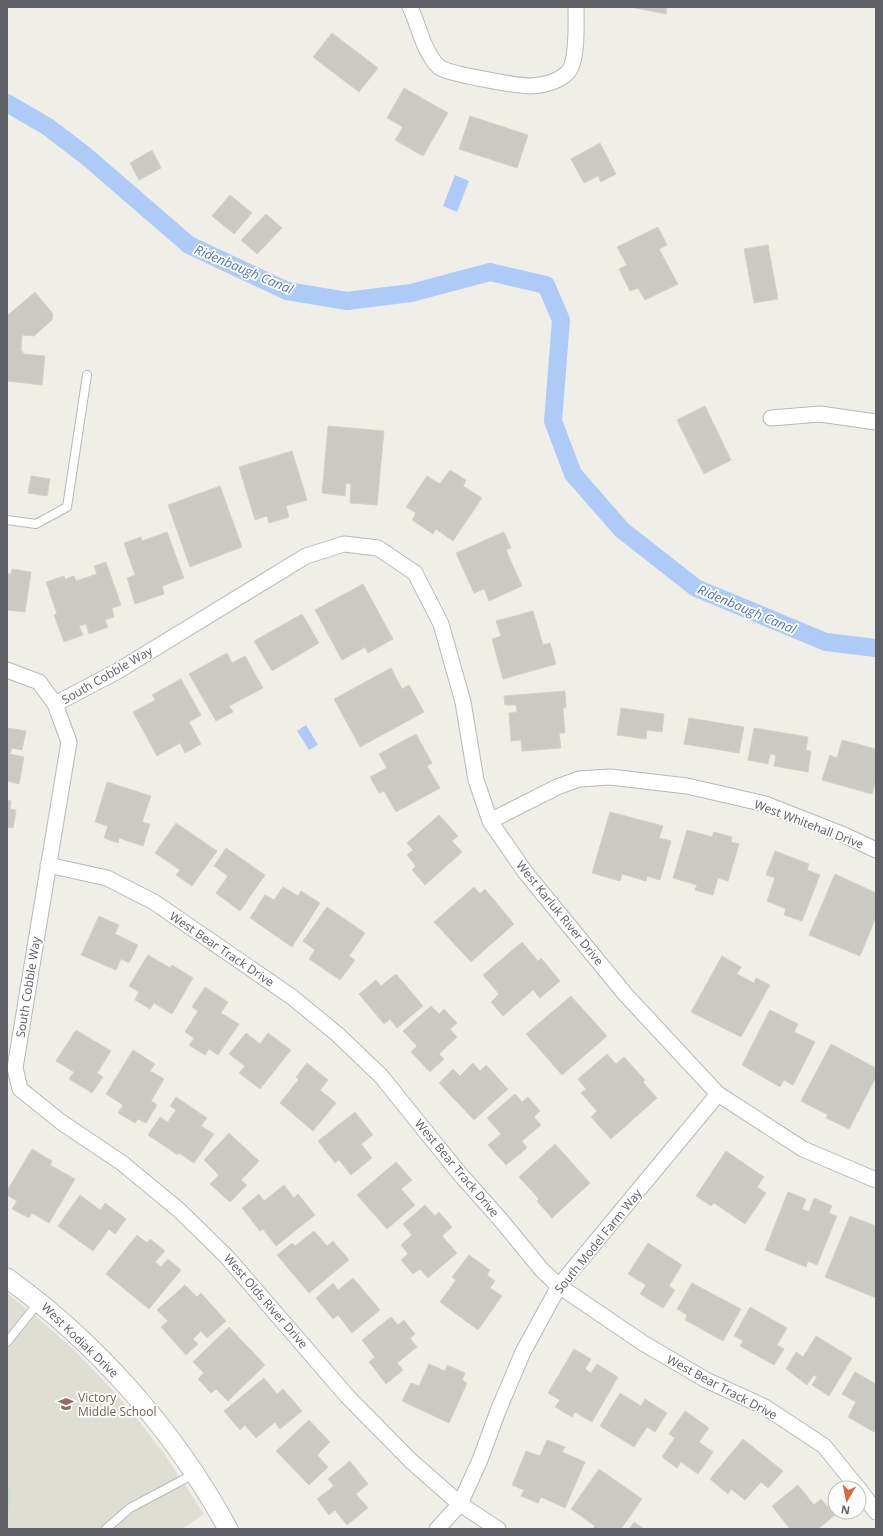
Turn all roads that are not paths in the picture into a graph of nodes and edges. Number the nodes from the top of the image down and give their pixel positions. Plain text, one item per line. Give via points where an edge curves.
1 (410, 7) edge
2 (576, 7) edge
3 (87, 375) dead end
4 (771, 418) dead end
5 (876, 422) edge
6 (7, 520) edge
7 (378, 548) joint
8 (7, 670) edge
9 (55, 704) junction
10 (490, 821) junction
11 (876, 850) edge
12 (48, 865) junction
13 (20, 1089) joint
14 (718, 1094) junction
15 (876, 1180) edge
16 (7, 1278) edge
17 (559, 1286) junction
18 (40, 1302) junction
19 (7, 1342) edge
20 (195, 1474) junction
21 (852, 1480) edge
22 (867, 1499) edge
23 (460, 1504) junction
24 (876, 1512) edge
25 (106, 1529) edge
26 (228, 1529) edge
27 (437, 1529) edge
28 (498, 1529) edge

1 - 2 street via 427,50 440,67 456,74 530,86 554,82 568,72 576,46
3 - 6 lane via 67,507 36,524
4 - 5 street via 820,414
7 - 9 street, South Cobble Way via 344,544 306,556 116,672
7 - 10 street, West Karluk River Drive via 415,573 441,624 463,702 476,780
8 - 9 street via 39,682
9 - 12 street, South Cobble Way via 69,742
10 - 11 street, West Whitehall Drive via 557,787 579,779 610,777 687,786 765,804
10 - 14 street, West Karluk River Drive via 525,872 620,988
12 - 13 street, South Cobble Way via 15,1068
12 - 17 street, West Bear Track Drive via 106,878 154,902 309,1010 381,1076 459,1173 541,1269
13 - 23 street, West Olds River Drive via 61,1122 122,1163 179,1210 227,1257 347,1396 411,1461
14 - 15 street, West Karluk River Drive via 803,1149
14 - 17 street, South Model Farm Way
16 - 18 street, West Kodiak Drive
17 - 21 street, West Bear Track Drive via 643,1343 706,1380 765,1407 824,1446
17 - 23 street, South Model Farm Way via 523,1352
18 - 19 lane
18 - 20 street, West Kodiak Drive via 134,1393
20 - 25 lane via 130,1508
20 - 26 street, West Kodiak Drive
22 - 24 street, West Bear Track Drive
23 - 27 street, South Model Farm Way
23 - 28 street, West Olds River Drive

